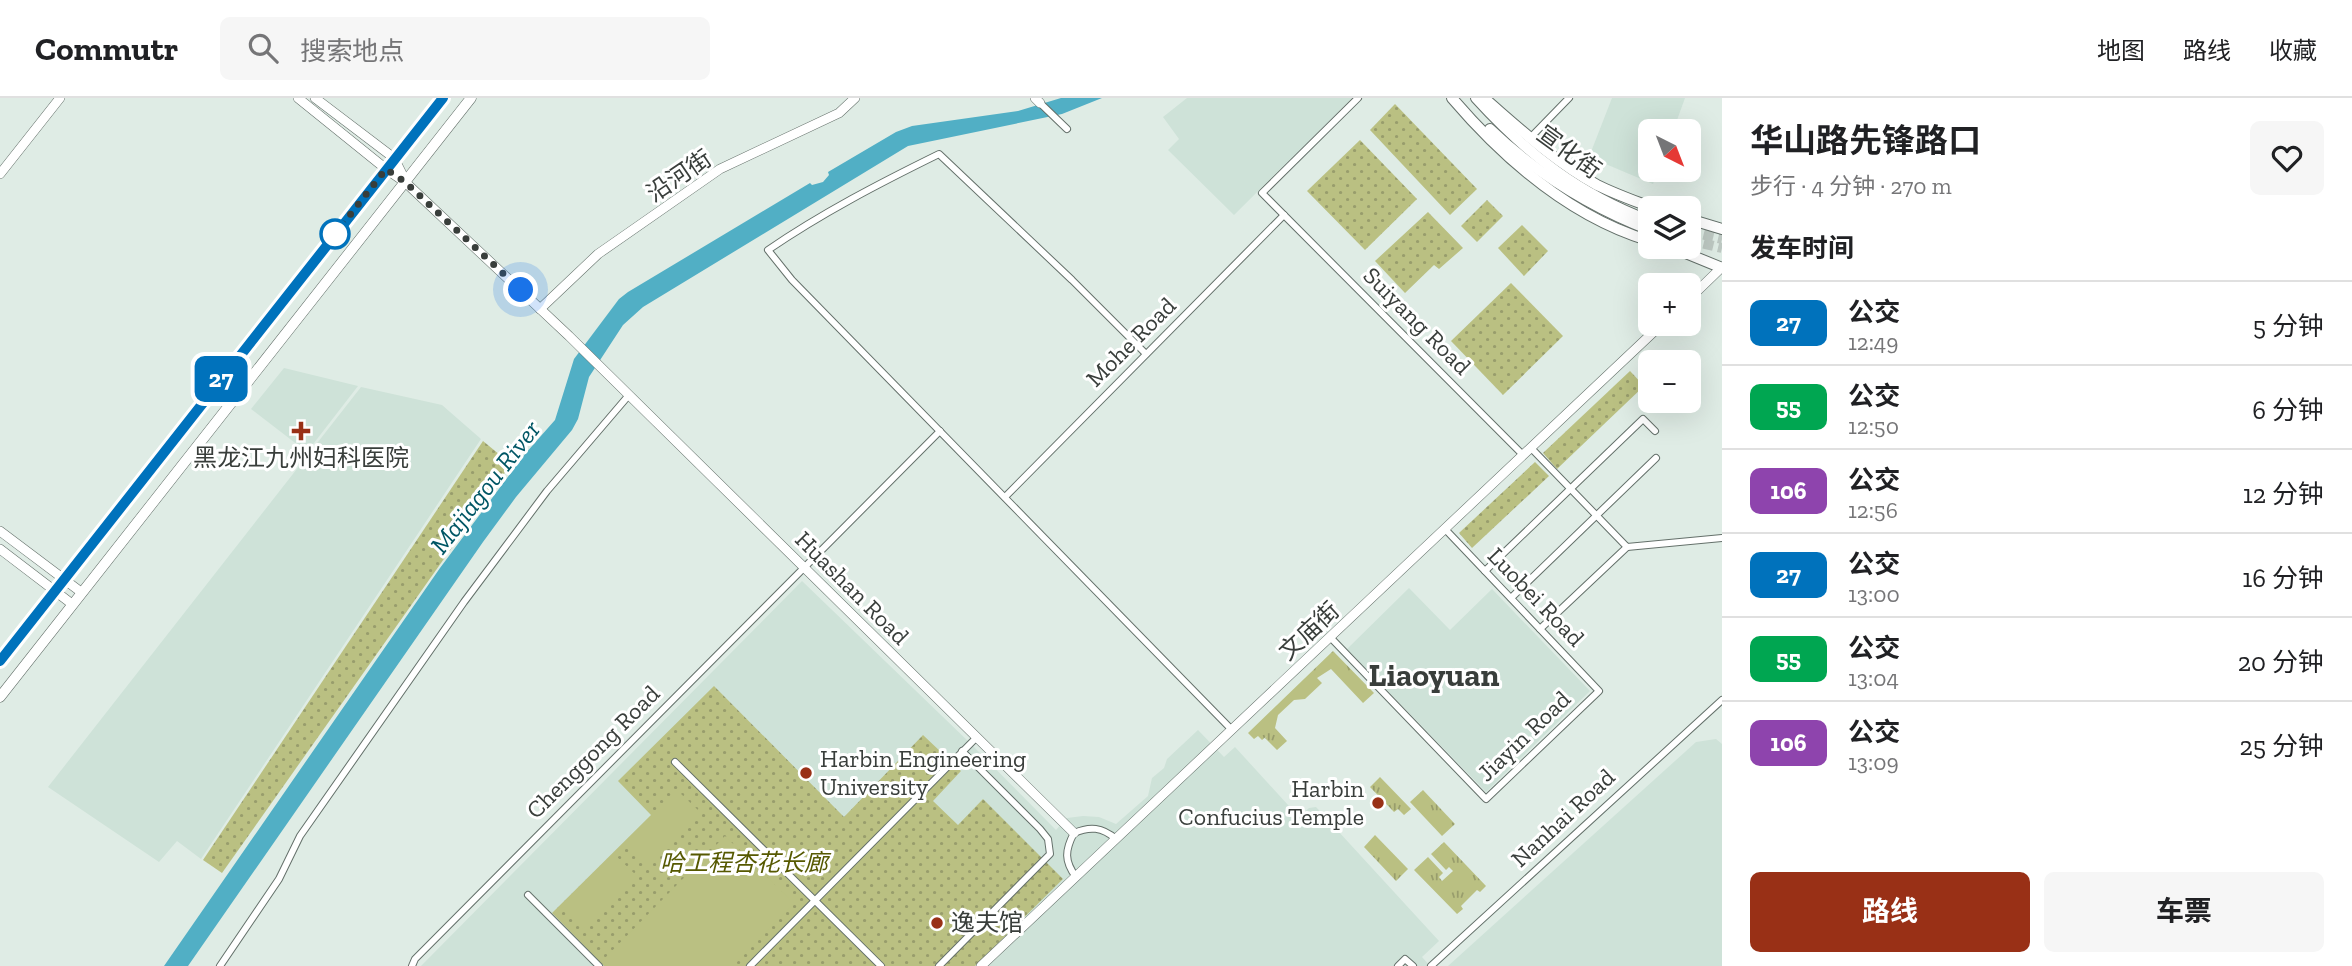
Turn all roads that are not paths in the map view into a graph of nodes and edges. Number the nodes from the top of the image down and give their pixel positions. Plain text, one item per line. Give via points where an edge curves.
1 (54, 98) edge
2 (60, 98) edge
3 (299, 98) edge
4 (315, 98) edge
5 (443, 98) edge
6 (471, 98) edge
7 (855, 98) edge
8 (1358, 98) edge
9 (1450, 98) edge
10 (1458, 98) edge
11 (1476, 98) edge
12 (1486, 98) edge
13 (1569, 98) edge
14 (1037, 100) edge
15 (1067, 129) dead end
16 (1530, 138) junction
17 (394, 159) junction
18 (0, 166) edge
19 (386, 169) junction
20 (0, 174) edge
21 (405, 182) junction
22 (1638, 202) edge
23 (1284, 215) junction
24 (1638, 216) edge
25 (1701, 223) edge
26 (1638, 225) edge
27 (1722, 229) edge
28 (1638, 236) edge
29 (1700, 259) edge
30 (1722, 268) edge
31 (1701, 288) edge
32 (540, 309) junction
33 (1649, 336) edge
34 (1146, 354) junction
35 (629, 395) junction
36 (940, 431) junction
37 (1655, 431) dead end
38 (1531, 448) junction
39 (1522, 456) junction
40 (1656, 458) dead end
41 (1571, 489) junction
42 (1005, 497) junction
43 (1597, 516) junction
44 (1445, 529) junction
45 (0, 531) edge
46 (1722, 538) edge
47 (1627, 547) junction
48 (0, 549) edge
49 (804, 567) junction
50 (1485, 571) junction
51 (65, 580) junction
52 (54, 590) junction
53 (81, 593) junction
54 (1511, 598) junction
55 (72, 604) junction
56 (1540, 629) junction
57 (1330, 637) junction
58 (0, 661) edge
59 (1599, 691) joint
60 (0, 697) edge
61 (1722, 700) edge
62 (1232, 730) junction
63 (976, 737) junction
64 (962, 751) junction
65 (675, 762) dead end
66 (1073, 833) junction
67 (1116, 839) junction
68 (1076, 877) junction
69 (528, 895) dead end
70 (814, 900) junction
71 (220, 966) edge
72 (412, 966) edge
73 (599, 966) edge
74 (750, 966) edge
75 (881, 966) edge
76 (939, 966) edge
77 (981, 966) edge
78 (1398, 966) edge
79 (1413, 966) edge
80 (1432, 966) edge

1 - 18 main road
2 - 20 main road
3 - 19 main road
4 - 17 main road
5 - 17 main road
6 - 21 main road
7 - 32 main road, 沿河街 via 839,113 720,169 598,254
8 - 23 street, Suiyang Road via 1262,193
9 - 28 highway via 1535,180 1580,209
10 - 26 highway via 1551,180
11 - 24 highway, 宣化街 via 1522,145 1568,181
12 - 16 highway
13 - 16 street
14 - 15 street
16 - 22 highway via 1598,185
17 - 19 main road
17 - 21 main road
19 - 21 main road
19 - 51 main road
21 - 32 main road, Huashan Road
21 - 53 main road
23 - 34 street, Mohe Road
23 - 39 street, Suiyang Road
25 - 27 highway
29 - 30 highway
30 - 31 main road
32 - 35 main road, Huashan Road
33 - 38 main road, 文庙街
34 - 36 street via 939,154 805,225 768,250 792,281
34 - 42 street, Mohe Road
35 - 49 main road, Huashan Road
35 - 71 street via 547,491 464,602 300,835 279,879
36 - 42 street
36 - 49 street, Chenggong Road
37 - 41 street via 1643,419
38 - 39 main road, 文庙街
38 - 41 street
39 - 44 main road, 文庙街
40 - 43 street
41 - 43 street
41 - 50 street
42 - 62 street
43 - 47 street
43 - 54 street
44 - 50 street, Luobei Road
44 - 57 main road, 文庙街
45 - 51 main road
46 - 47 street
47 - 56 street
48 - 52 main road
49 - 63 main road, Huashan Road
49 - 72 street, Chenggong Road
50 - 54 street, Luobei Road
51 - 52 main road
51 - 53 main road
52 - 55 main road
52 - 58 main road
53 - 55 main road
54 - 56 street, Luobei Road
55 - 60 main road
56 - 59 street, Luobei Road
57 - 59 street, Jiayin Road via 1486,799
57 - 62 main road, 文庙街
61 - 80 street, Nanhai Road
62 - 67 main road, 文庙街
63 - 64 street
63 - 66 main road, Huashan Road
64 - 70 street
64 - 76 street via 1040,829 1048,839 1050,854
65 - 70 street
66 - 67 street via 1097,827
66 - 68 street via 1066,847
67 - 68 main road, 文庙街
68 - 77 main road, 文庙街
69 - 73 street
70 - 74 street
70 - 75 street
78 - 79 street via 1405,959

